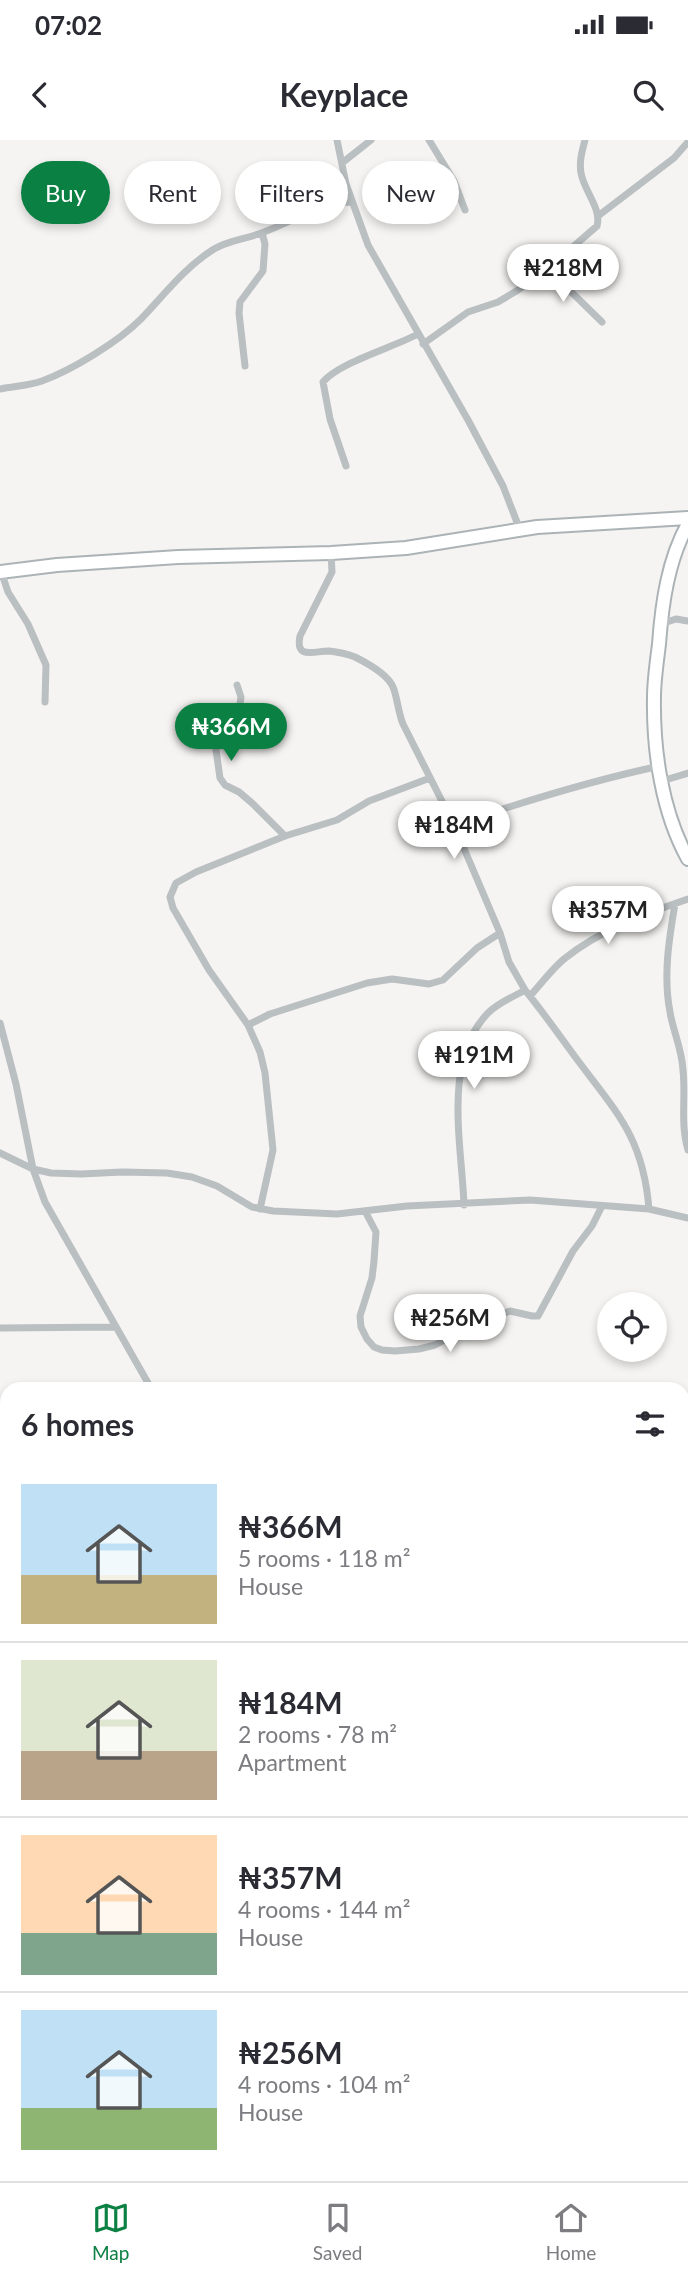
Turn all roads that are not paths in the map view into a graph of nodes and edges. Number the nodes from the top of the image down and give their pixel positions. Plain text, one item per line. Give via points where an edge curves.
1 (337, 140) edge
2 (371, 140) edge
3 (429, 140) edge
4 (584, 140) edge
5 (688, 142) edge
6 (342, 161) edge
7 (345, 161) edge
8 (348, 190) edge
9 (348, 202) edge
10 (352, 202) junction
11 (465, 210) dead end
12 (598, 216) junction
13 (282, 224) edge
14 (262, 233) junction
15 (551, 266) junction
16 (602, 322) dead end
17 (418, 334) junction
18 (423, 344) junction
19 (244, 366) dead end
20 (0, 389) edge
21 (346, 466) dead end
22 (688, 518) edge
23 (688, 524) edge
24 (520, 530) junction
25 (331, 553) junction
26 (1, 571) edge
27 (688, 621) edge
28 (660, 625) junction
29 (237, 685) dead end
30 (45, 702) dead end
31 (660, 766) junction
32 (688, 773) edge
33 (430, 778) junction
34 (662, 781) junction
35 (454, 825) junction
36 (285, 836) junction
37 (688, 859) edge
38 (688, 899) edge
39 (675, 904) junction
40 (500, 933) junction
41 (527, 993) junction
42 (0, 1023) edge
43 (248, 1025) junction
44 (688, 1150) edge
45 (0, 1153) edge
46 (33, 1169) junction
47 (464, 1205) junction
48 (602, 1206) junction
49 (260, 1209) junction
50 (649, 1209) junction
51 (365, 1211) junction
52 (688, 1218) edge
53 (115, 1327) junction
54 (0, 1328) edge
55 (147, 1382) edge

1 - 6 street
2 - 7 street
3 - 11 street
4 - 12 street via 581,174
5 - 12 street
8 - 10 street
9 - 10 street
10 - 17 street via 368,245
12 - 15 street via 597,226
13 - 14 street
14 - 19 street via 263,271 240,302
14 - 20 street via 223,244 200,258 124,334 71,367 41,382
15 - 16 street via 559,280
15 - 18 street via 498,302 468,312
17 - 18 street
17 - 21 street via 331,374 323,382
18 - 24 street via 503,486
22 - 24 street
23 - 28 street via 668,575
24 - 25 street via 406,548
25 - 26 street via 177,557
25 - 33 street via 332,572 298,645 308,653 344,653 384,676 393,686 402,724
26 - 30 street via 46,665
27 - 28 street via 676,619
28 - 31 street via 653,697
29 - 36 street via 240,704 215,736 220,778
31 - 34 street
31 - 35 street via 604,778
32 - 34 street
33 - 35 street
33 - 36 street via 378,797 337,820
34 - 37 street
35 - 40 street
36 - 43 street via 196,872 171,890 173,908
38 - 39 street
39 - 41 street via 607,930 564,959
39 - 44 street via 666,982 681,1050 682,1121
40 - 41 street via 509,962
40 - 43 street via 443,980 429,985 392,979 367,983
41 - 47 street via 487,1014 463,1059 457,1128
41 - 50 street via 633,1137 647,1181
42 - 46 street
43 - 49 street via 263,1063 272,1130 273,1150
45 - 46 street
46 - 49 street via 192,1177
46 - 53 street via 45,1202
47 - 48 street via 530,1200
47 - 51 street
48 - 50 street
48 - 51 street via 538,1315 510,1311 435,1345 395,1351 374,1347 361,1327 376,1232
49 - 51 street via 310,1214
50 - 52 street
53 - 54 street
53 - 55 street

